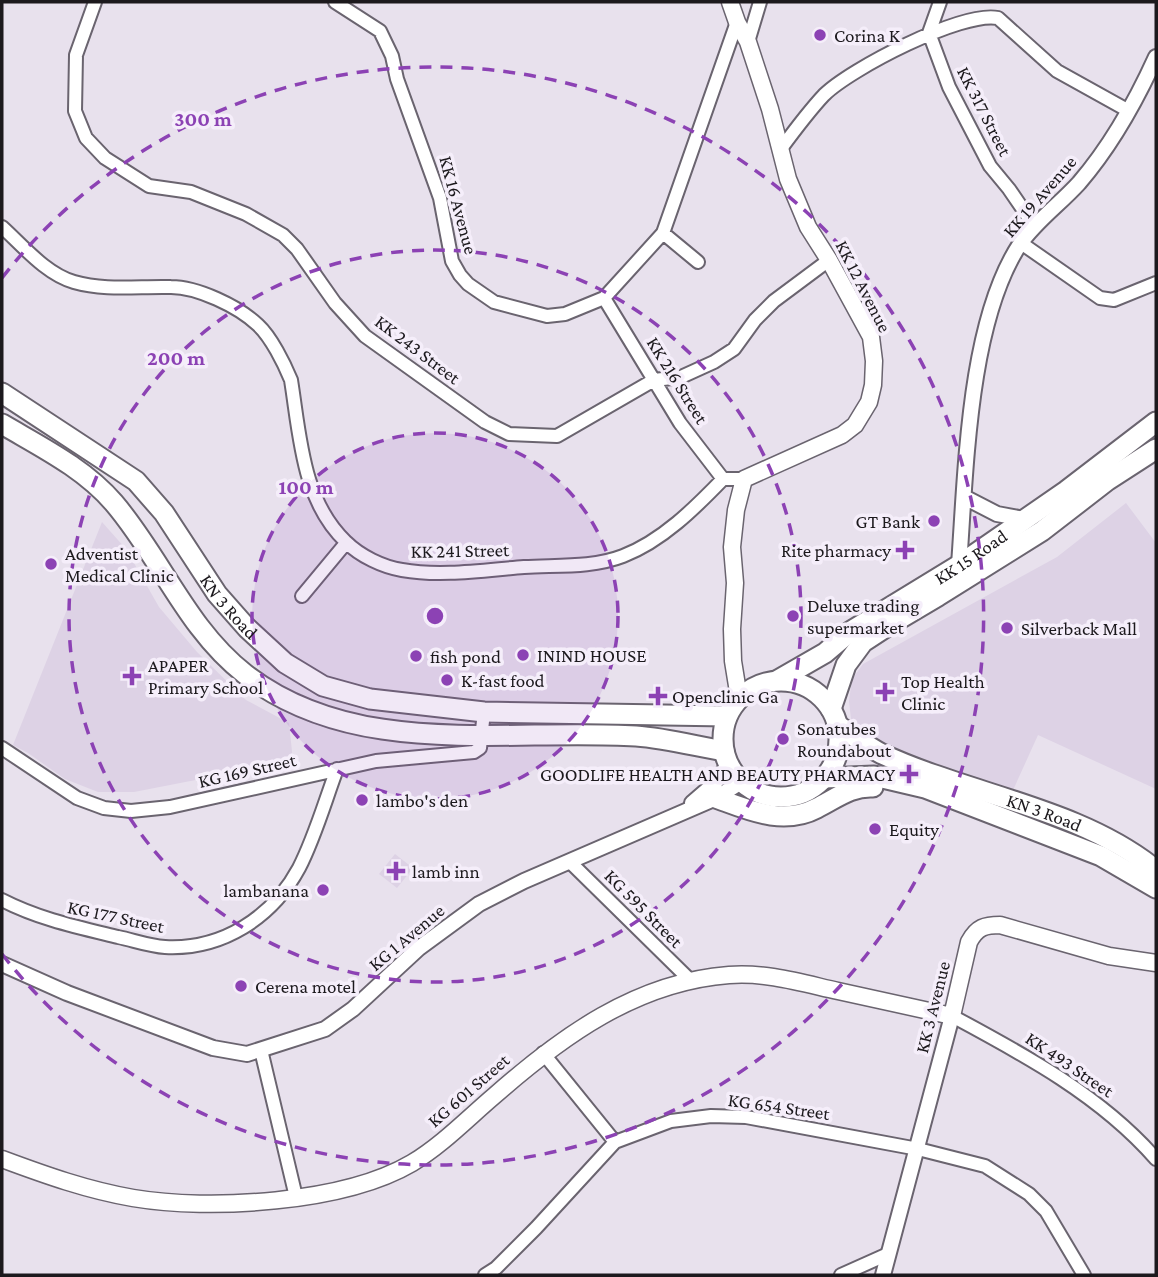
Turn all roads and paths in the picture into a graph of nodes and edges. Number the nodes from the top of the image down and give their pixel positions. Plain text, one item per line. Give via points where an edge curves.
1 (96, 2) edge
2 (335, 2) edge
3 (730, 2) edge
4 (760, 2) edge
5 (940, 2) edge
6 (737, 22) junction
7 (929, 33) junction
8 (748, 42) junction
9 (1156, 57) edge
10 (1129, 111) junction
11 (780, 150) junction
12 (1035, 227) junction
13 (2, 228) edge
14 (663, 233) junction
15 (1021, 243) junction
16 (829, 260) junction
17 (698, 262) dead end
18 (1156, 283) edge
19 (604, 298) junction
20 (654, 380) junction
21 (2, 393) edge
22 (1156, 422) edge
23 (2, 424) edge
24 (1156, 449) edge
25 (723, 479) junction
26 (744, 479) junction
27 (964, 497) junction
28 (1024, 519) junction
29 (346, 543) junction
30 (959, 565) junction
31 (302, 596) dead end
32 (778, 680) junction
33 (739, 698) junction
34 (484, 712) junction
35 (727, 716) junction
36 (834, 717) junction
37 (482, 735) junction
38 (2, 748) edge
39 (727, 758) junction
40 (337, 769) junction
41 (824, 778) junction
42 (921, 781) junction
43 (741, 782) junction
44 (716, 798) junction
45 (679, 812) junction
46 (570, 862) junction
47 (1156, 870) edge
48 (1156, 888) edge
49 (2, 900) edge
50 (1156, 963) edge
51 (2, 964) edge
52 (691, 981) junction
53 (952, 1016) junction
54 (261, 1050) junction
55 (543, 1053) junction
56 (615, 1142) junction
57 (918, 1149) junction
58 (2, 1159) edge
59 (1156, 1159) edge
60 (296, 1197) junction
61 (888, 1254) junction
62 (485, 1275) edge
63 (841, 1275) edge
64 (883, 1275) edge
65 (1084, 1275) edge

1 - 20 street, KK 243 Street via 76,55 75,111 86,138 105,158 149,186 191,192 283,235 365,335 485,422 509,434 557,436
2 - 19 street, KK 16 Avenue via 380,31 393,56 440,198 452,261 467,284 494,302 547,316 565,314
3 - 6 main road, KK 12 Avenue
4 - 8 street
5 - 7 street
6 - 8 main road, KK 12 Avenue
6 - 14 street, KK 16 Avenue
7 - 10 street via 987,16 998,18 1057,71
7 - 11 street via 825,94
7 - 12 street, KK 317 Street via 948,87 990,166
8 - 11 main road, KK 12 Avenue
9 - 10 street, KK 19 Avenue
10 - 12 street, KK 19 Avenue via 1079,183
11 - 16 main road, KK 12 Avenue via 808,227
12 - 15 street, KK 19 Avenue
13 - 29 street, KK 241 Street via 54,273 73,282 189,288 258,325 291,380 311,489 324,516
14 - 17 street
14 - 19 street, KK 16 Avenue
15 - 18 street via 1100,298 1114,300
15 - 27 street, KK 19 Avenue via 1001,279 987,322
16 - 20 street, KK 243 Street via 774,301 734,349 681,377
16 - 26 main road, KK 12 Avenue via 871,337 874,361 869,401 855,425 842,435
19 - 20 street, KK 216 Street
20 - 25 street, KK 216 Street
21 - 34 highway, KN 3 Road via 136,481 164,513 217,594 285,663 323,686 370,699
22 - 28 highway, KK 15 Road
23 - 37 highway, KN 3 Road via 78,470 114,503 211,643 246,675 295,705 357,726
24 - 36 highway, KK 15 Road via 1042,531 863,642 846,665
25 - 26 street
25 - 29 street, KK 241 Street via 661,534 605,562 445,572 401,570 369,559
26 - 33 main road via 732,547 733,650
27 - 28 street via 997,514
27 - 30 street, KK 19 Avenue
28 - 30 highway, KK 15 Road
29 - 31 street
30 - 32 highway, KK 15 Road
32 - 33 highway via 757,685
32 - 36 highway via 799,683 817,693
33 - 35 highway
34 - 35 highway, KN 3 Road
34 - 37 street
35 - 39 highway via 723,733
36 - 41 highway via 839,743
36 - 42 highway
37 - 39 highway, KN 3 Road via 637,736
37 - 40 street, KG 169 Street via 480,748 474,752
38 - 40 street, KG 169 Street via 77,798 131,811 170,807
39 - 43 highway
39 - 45 street, KG 1 Avenue via 700,797
40 - 49 street, KG 177 Street via 299,867 281,895 232,935 198,945 163,947 49,921
41 - 42 highway via 874,776
41 - 43 highway via 792,796 771,796
42 - 44 highway via 895,788 846,791 815,810 792,816 772,816
42 - 47 highway, KN 3 Road via 1045,813 1108,838
42 - 48 highway, KN 3 Road via 1101,856
43 - 44 street, KG 1 Avenue
44 - 45 street, KG 1 Avenue
45 - 46 street, KG 1 Avenue
46 - 52 street, KG 595 Street
46 - 54 street, KG 1 Avenue via 479,904 419,948 325,1030
50 - 53 main road, KK 3 Avenue via 986,925 975,931 969,942
51 - 54 street, KG 1 Avenue via 213,1048 247,1054
52 - 53 main road, KG 601 Street via 761,975
52 - 55 main road, KG 601 Street via 606,1012
53 - 57 street, KK 3 Avenue
53 - 59 street, KK 493 Street via 1065,1081 1117,1120
54 - 60 street
55 - 56 street
55 - 60 main road, KG 601 Street via 413,1162 383,1178
56 - 57 street, KG 654 Street via 671,1121 711,1116 747,1117
56 - 62 street, KG 654 Street via 536,1228
57 - 61 street, KK 3 Avenue
57 - 65 street, KG 654 Street via 985,1166 1029,1194 1046,1212
58 - 60 main road, KG 601 Street via 64,1182 134,1198 190,1204
61 - 63 street
61 - 64 street, KK 3 Avenue

